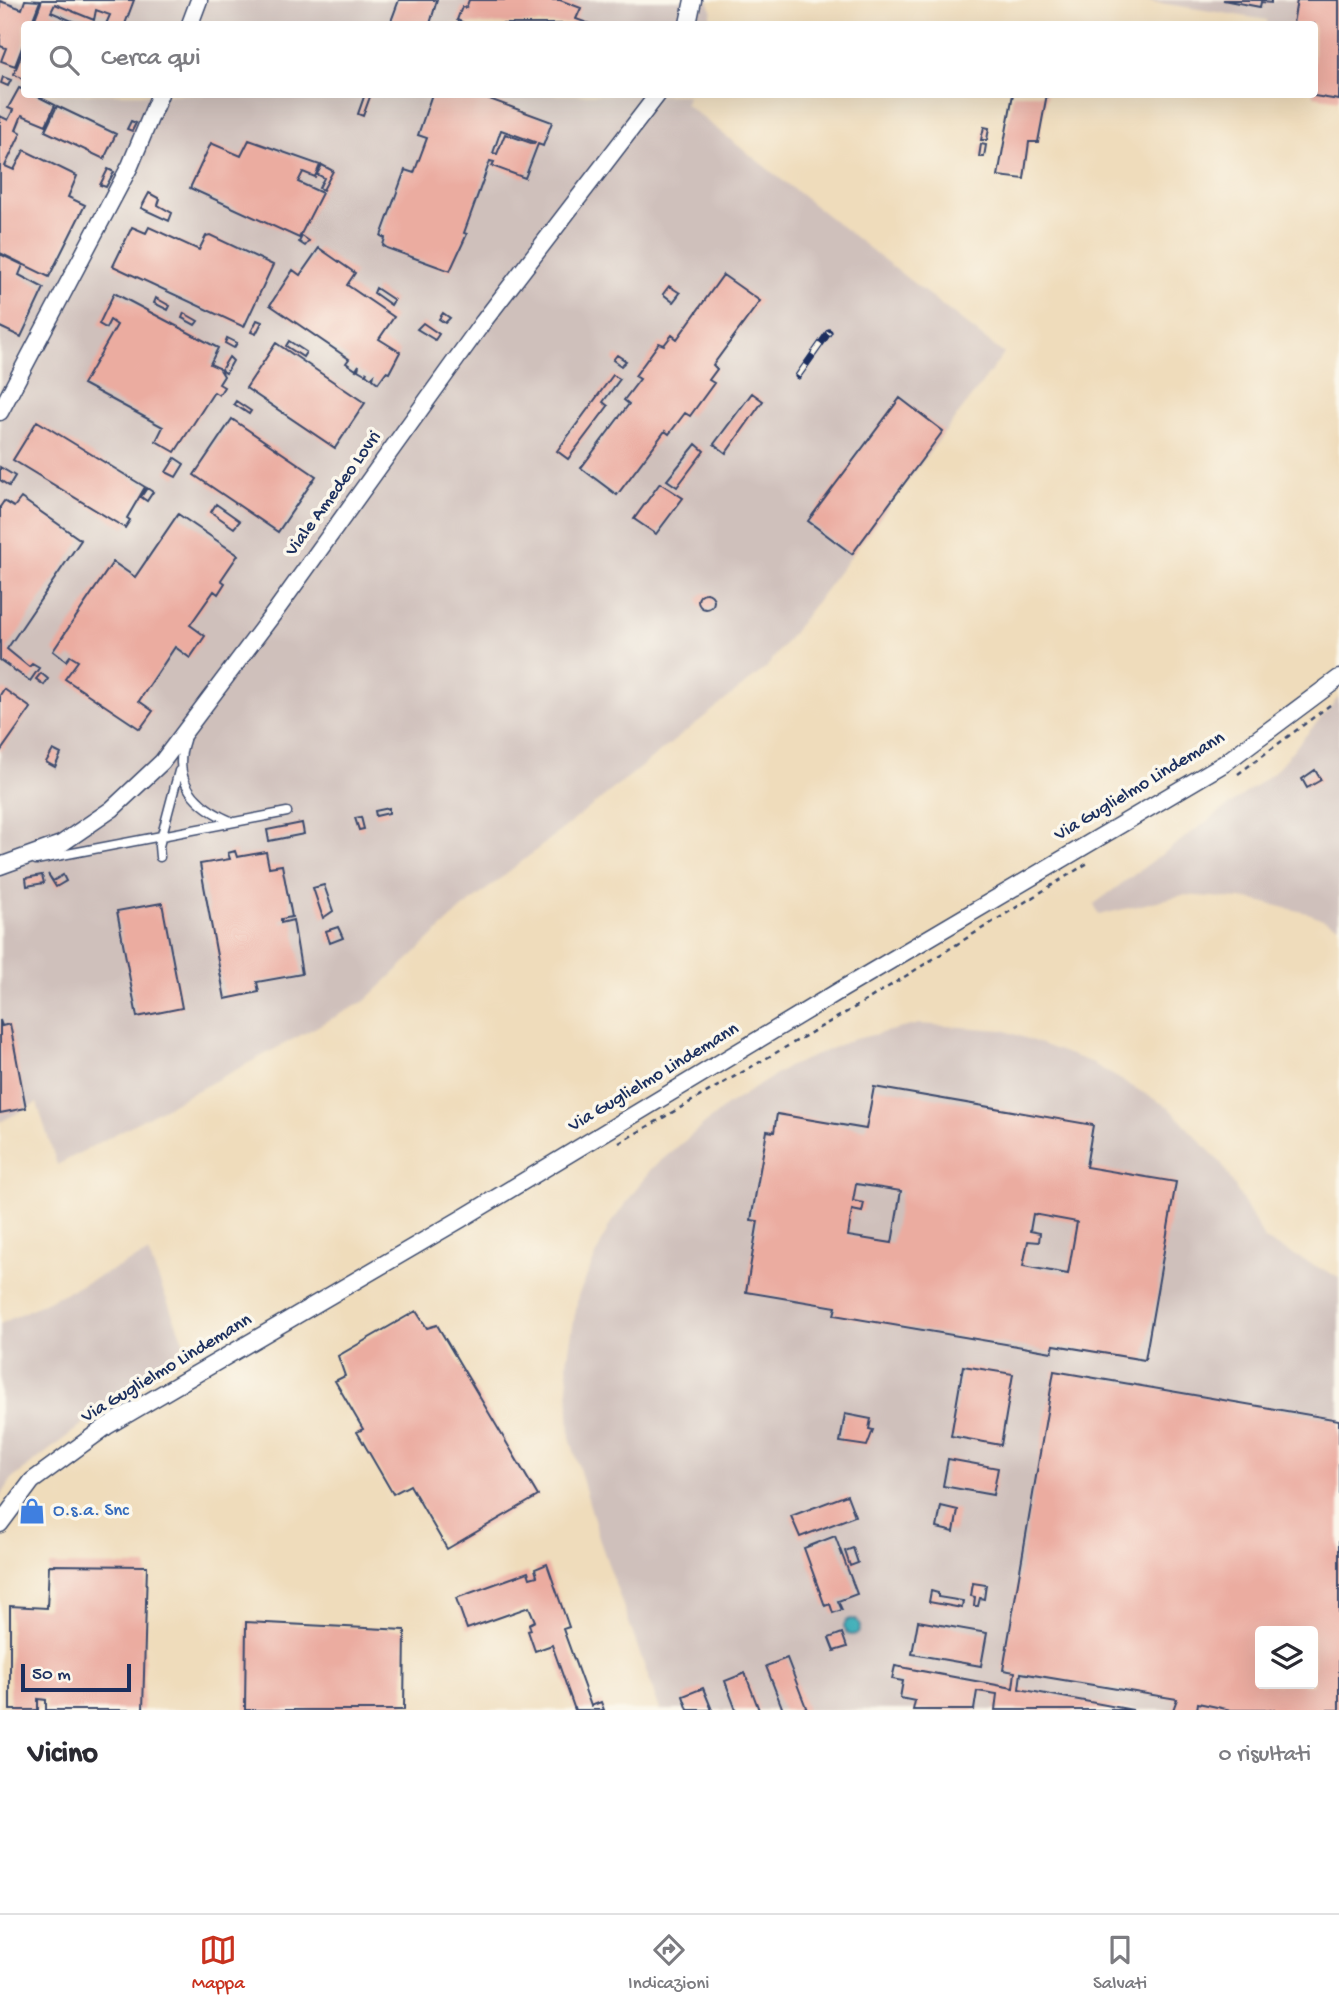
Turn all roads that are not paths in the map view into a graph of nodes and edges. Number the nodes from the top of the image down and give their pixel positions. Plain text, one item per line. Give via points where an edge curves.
1 (199, 0) edge
2 (693, 0) edge
3 (191, 21) edge
4 (689, 21) edge
5 (158, 98) edge
6 (655, 98) edge
7 (0, 412) edge
8 (1339, 678) edge
9 (189, 727) junction
10 (179, 771) junction
11 (287, 811) dead end
12 (233, 822) junction
13 (162, 836) junction
14 (160, 857) dead end
15 (3, 866) edge
16 (0, 1524) edge

1 - 3 street
2 - 4 street
5 - 7 street via 130,166
6 - 9 street, Viale Amedeo Lovri via 483,323
8 - 16 street, Via Guglielmo Lindemann via 1225,763 107,1426 32,1481
9 - 10 lane
9 - 15 street, Viale Amedeo Lovri via 162,762 112,809 61,844
10 - 12 lane via 204,807
10 - 13 lane
11 - 12 lane
12 - 13 lane
13 - 14 lane
13 - 15 lane

